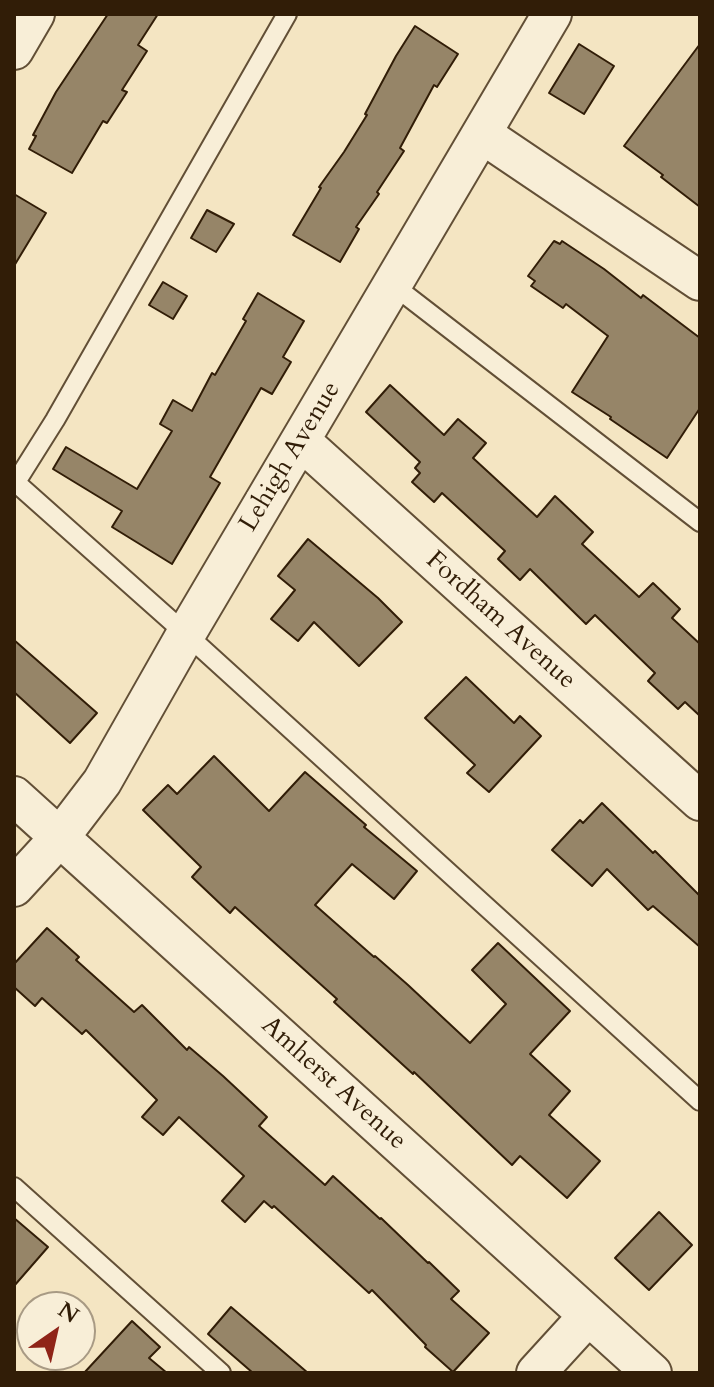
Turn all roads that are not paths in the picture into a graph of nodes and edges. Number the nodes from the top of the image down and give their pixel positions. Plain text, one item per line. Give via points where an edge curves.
1 (35, 14) edge
2 (287, 14) edge
3 (552, 14) edge
4 (14, 50) edge
5 (482, 134) junction
6 (700, 281) edge
7 (393, 285) junction
8 (301, 441) junction
9 (15, 482) edge
10 (700, 522) edge
11 (186, 634) junction
12 (14, 796) edge
13 (700, 801) edge
14 (60, 837) junction
15 (14, 887) edge
16 (700, 1101) edge
17 (14, 1187) edge
18 (588, 1316) junction
19 (221, 1373) edge
20 (536, 1373) edge
21 (652, 1373) edge

1 - 4 street
2 - 9 lane
3 - 5 street, Lehigh Avenue
5 - 6 street
5 - 7 street, Lehigh Avenue
7 - 8 street, Lehigh Avenue
7 - 10 lane
8 - 11 street, Lehigh Avenue
8 - 13 street, Fordham Avenue
9 - 11 lane
11 - 14 street, Lehigh Avenue via 102,782
11 - 16 lane
12 - 14 street, Amherst Avenue
14 - 15 street, Lehigh Avenue
14 - 18 street, Amherst Avenue
17 - 19 lane
18 - 20 street
18 - 21 street, Amherst Avenue

